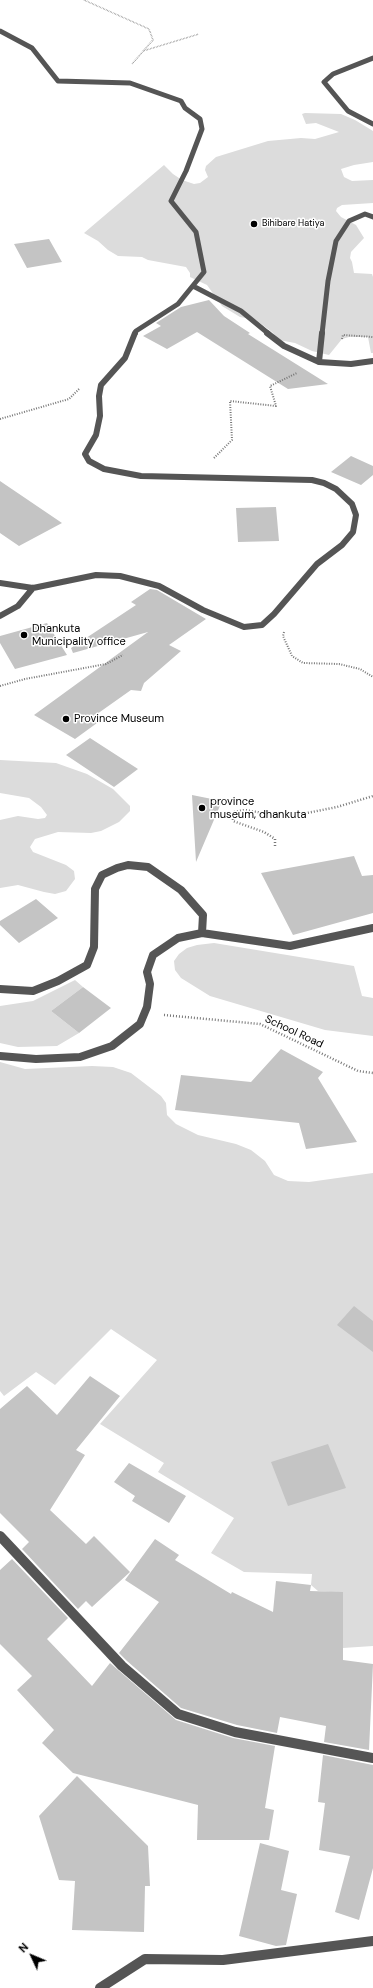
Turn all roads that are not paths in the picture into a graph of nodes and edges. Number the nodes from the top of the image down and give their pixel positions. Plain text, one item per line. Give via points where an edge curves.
1 (0, 31) edge
2 (373, 58) edge
3 (373, 124) edge
4 (373, 217) edge
5 (193, 286) junction
6 (373, 361) edge
7 (319, 362) junction
8 (0, 583) edge
9 (33, 588) junction
10 (0, 616) edge
11 (373, 928) edge
12 (202, 933) junction
13 (0, 990) edge
14 (0, 1056) edge
15 (0, 1536) edge
16 (373, 1758) edge
17 (373, 1941) edge
18 (100, 1988) edge

1 - 5 street via 32,48 58,81 130,83 181,101 185,108 200,118 202,129 171,201 196,232 204,272
2 - 3 street via 332,74 324,82 348,111
4 - 7 street via 365,214 349,221 336,241 328,281
5 - 7 street via 241,311 284,346
5 - 9 street via 178,304 136,331 125,358 101,385 100,416 96,435 85,454 89,461 104,469 141,476 312,480 324,483 336,489 352,504 356,515 353,532 342,545 317,564 262,625 244,628 203,610 159,586 120,576 96,575
6 - 7 street via 350,364
8 - 9 street
9 - 10 street via 18,606
11 - 12 street via 290,946
12 - 13 street via 203,915 181,890 148,867 128,865 117,868 102,875 95,889 94,946 87,965 33,991
12 - 14 street via 178,938 153,956 147,972 150,984 147,1007 140,1024 112,1046 80,1057 36,1059
15 - 16 street via 122,1666 178,1714 235,1732
17 - 18 street via 223,1960 145,1959

